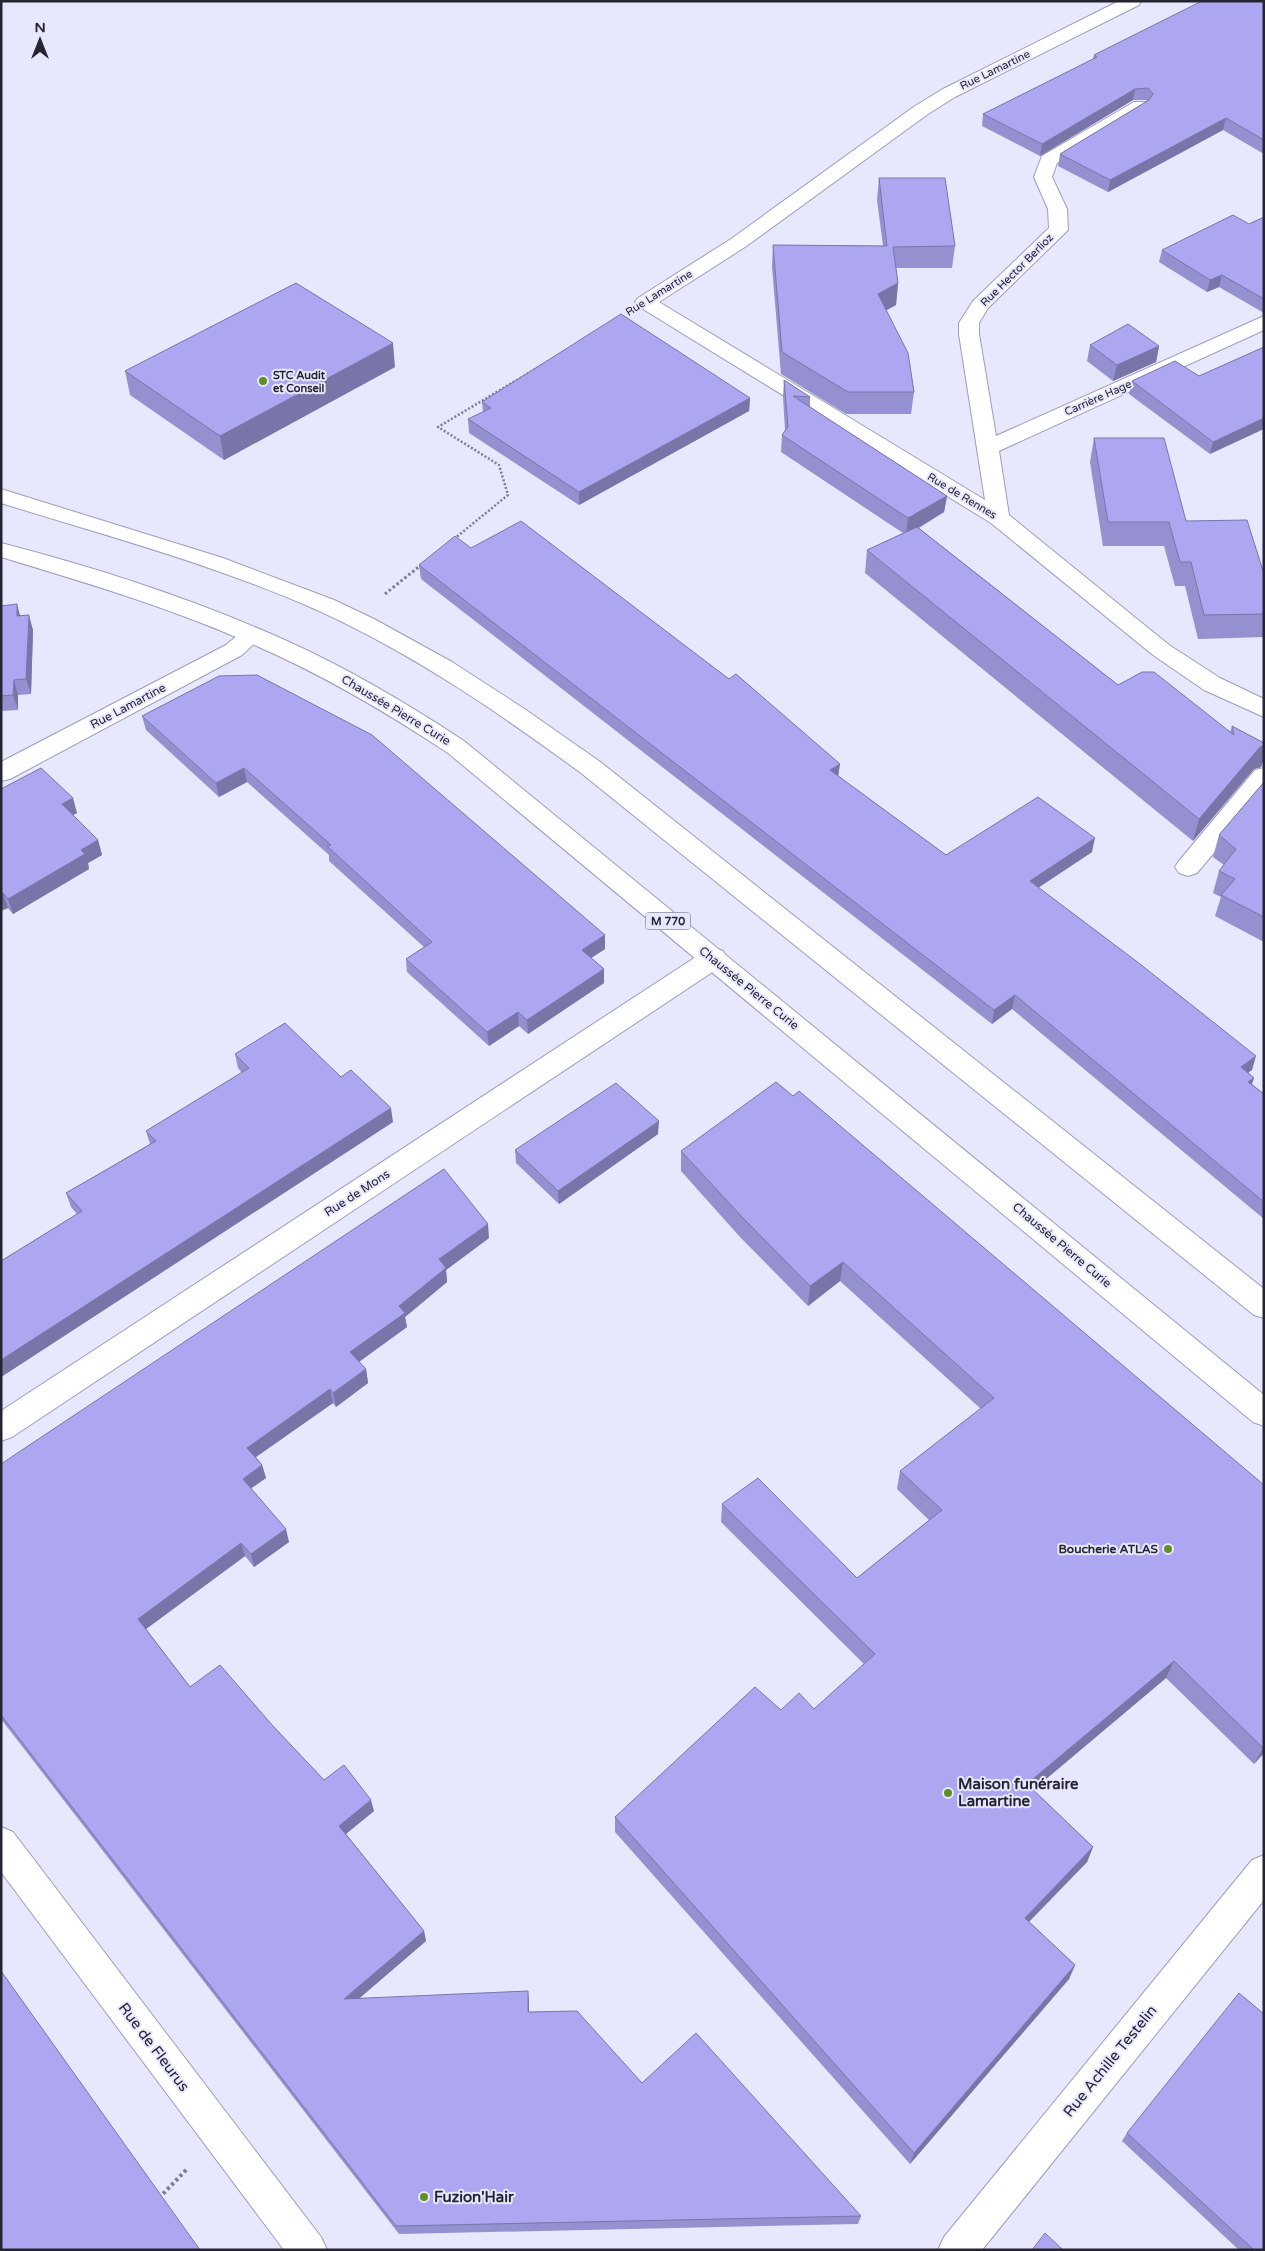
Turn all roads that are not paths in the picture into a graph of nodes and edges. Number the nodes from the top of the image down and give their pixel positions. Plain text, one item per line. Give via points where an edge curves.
1 (1133, 1) edge
2 (1140, 106) edge
3 (645, 302) joint
4 (1264, 322) edge
5 (987, 448) junction
6 (1, 496) edge
7 (999, 518) junction
8 (1, 550) edge
9 (252, 635) junction
10 (1264, 709) edge
11 (1, 773) edge
12 (1264, 776) edge
13 (1188, 867) dead end
14 (714, 958) junction
15 (1264, 1306) edge
16 (1264, 1413) edge
17 (1, 1428) edge
18 (1, 1844) edge
19 (1264, 1872) edge
20 (308, 2250) edge
21 (957, 2250) edge

1 - 3 street, Rue Lamartine via 924,108 738,243
2 - 5 street, Rue Hector Berlioz via 1049,160 1043,177 1060,214 1058,230 980,305 969,323
3 - 7 street, Rue de Rennes
4 - 5 street, Carrière Hage
5 - 7 street, Rue Hector Berlioz
6 - 15 street via 286,588 354,619 467,681 590,767
7 - 10 street, Rue de Rennes via 1161,650 1212,684
8 - 9 street, Chaussée Pierre Curie / M 770 via 147,595
9 - 11 street, Rue Lamartine via 228,653
9 - 14 street, Chaussée Pierre Curie / M 770 via 326,669 408,714 456,747
12 - 13 street
14 - 16 street, Chaussée Pierre Curie / M 770
14 - 17 street, Rue de Mons
18 - 20 street, Rue de Fleurus
19 - 21 street, Rue Achille Testelin

